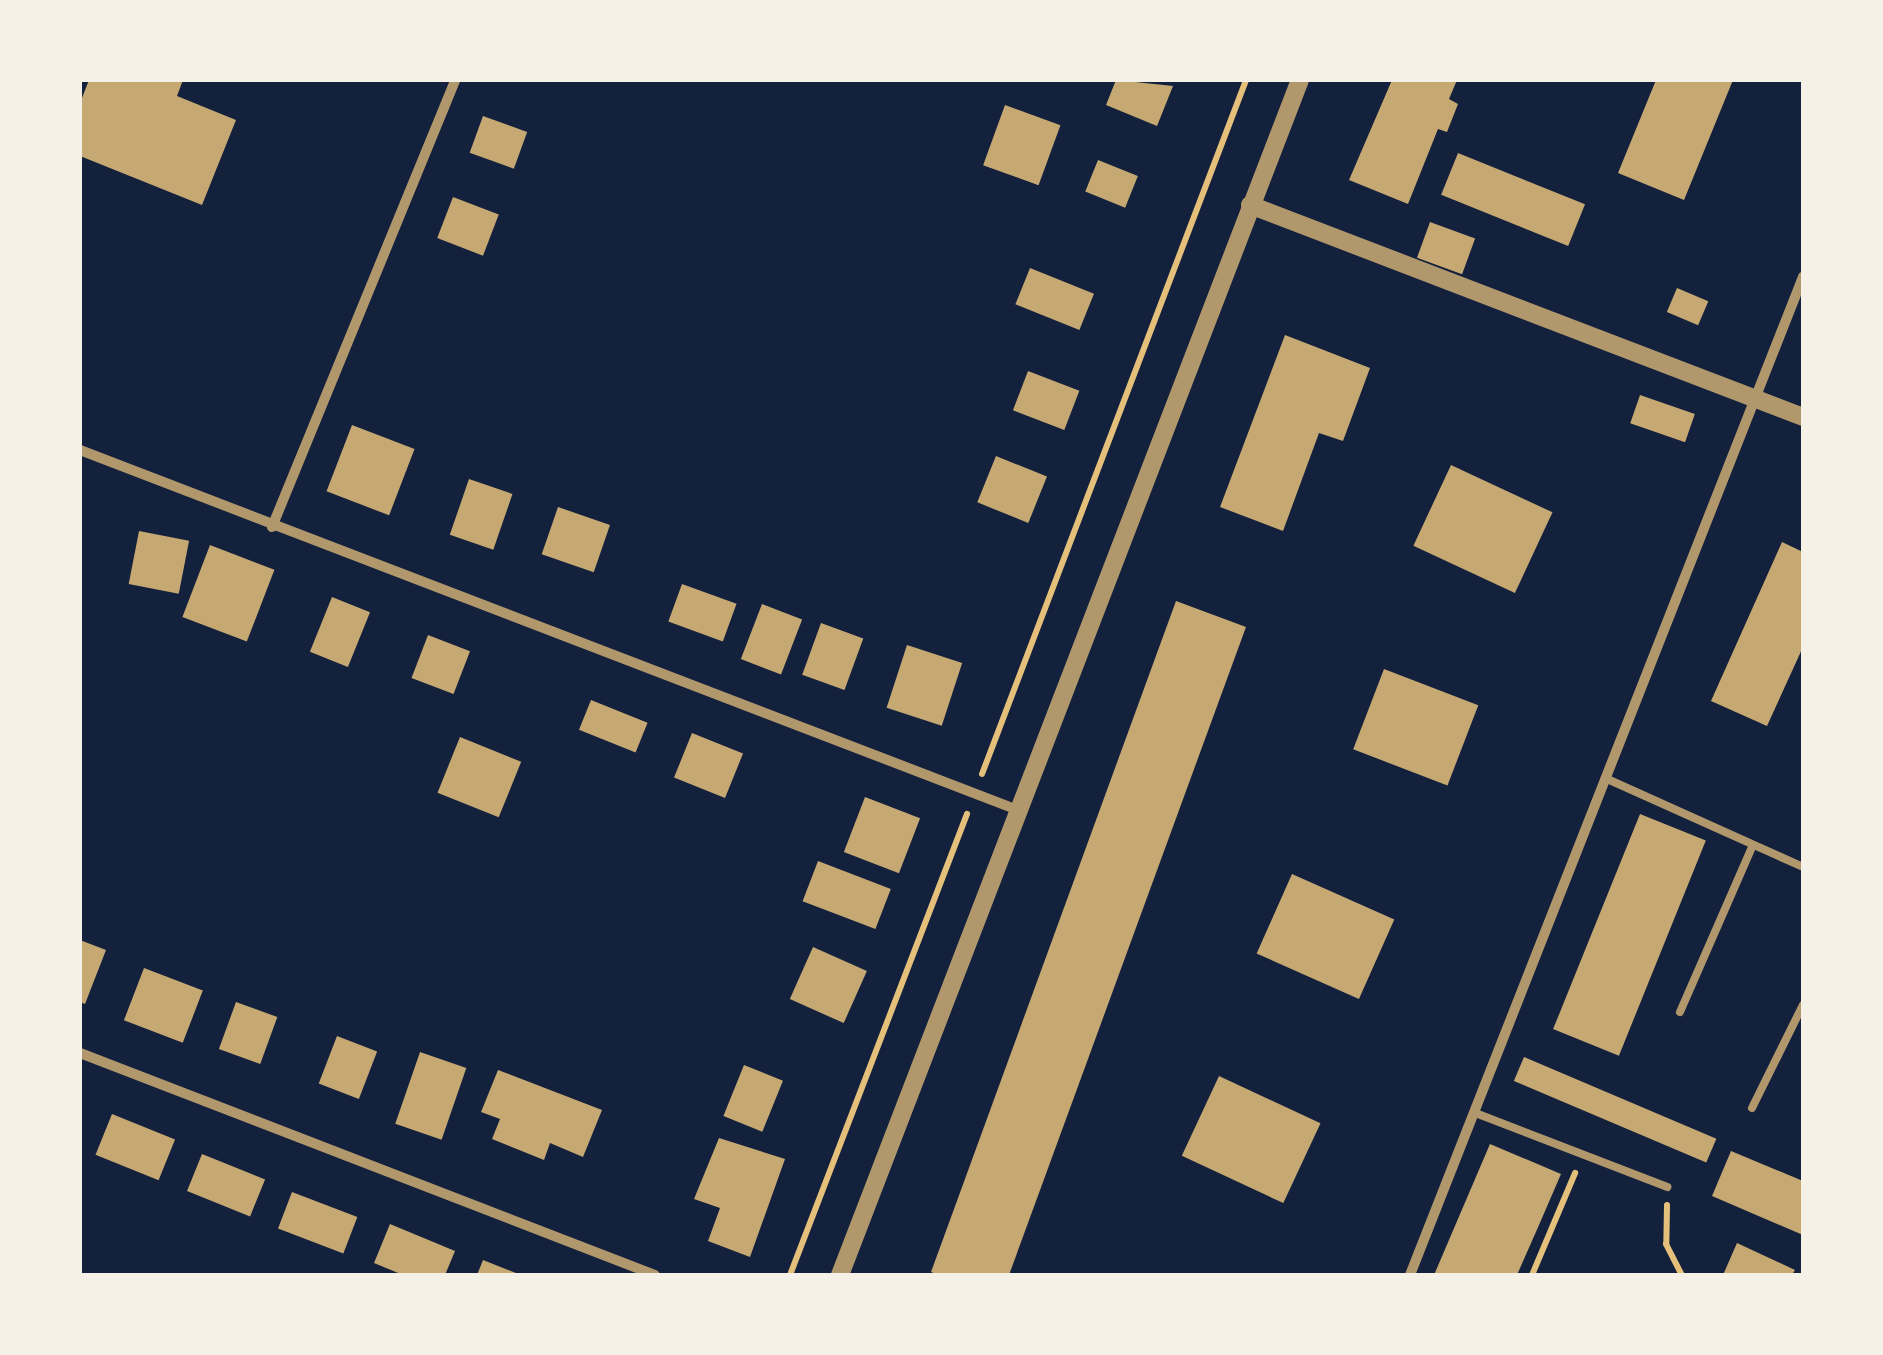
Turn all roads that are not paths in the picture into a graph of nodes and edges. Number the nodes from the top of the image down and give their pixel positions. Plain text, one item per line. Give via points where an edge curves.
1 (455, 80) edge
2 (1300, 80) edge
3 (1250, 205) junction
4 (1803, 277) edge
5 (1757, 399) junction
6 (1803, 417) edge
7 (80, 450) edge
8 (272, 527) junction
9 (1605, 778) junction
10 (1015, 809) junction
11 (1753, 845) junction
12 (1803, 867) edge
13 (1803, 1004) edge
14 (1680, 1012) dead end
15 (80, 1053) edge
16 (1752, 1108) dead end
17 (1478, 1114) junction
18 (1667, 1186) road end
19 (655, 1275) edge
20 (840, 1275) edge
21 (1410, 1275) edge

1 - 8 street
2 - 3 street
3 - 5 street
3 - 10 street
4 - 5 street
5 - 6 street
5 - 9 street
7 - 8 street
8 - 10 street
9 - 11 lane
9 - 17 street
10 - 20 street
11 - 12 lane
11 - 14 lane
13 - 16 lane
15 - 19 street
17 - 18 lane
17 - 21 street

